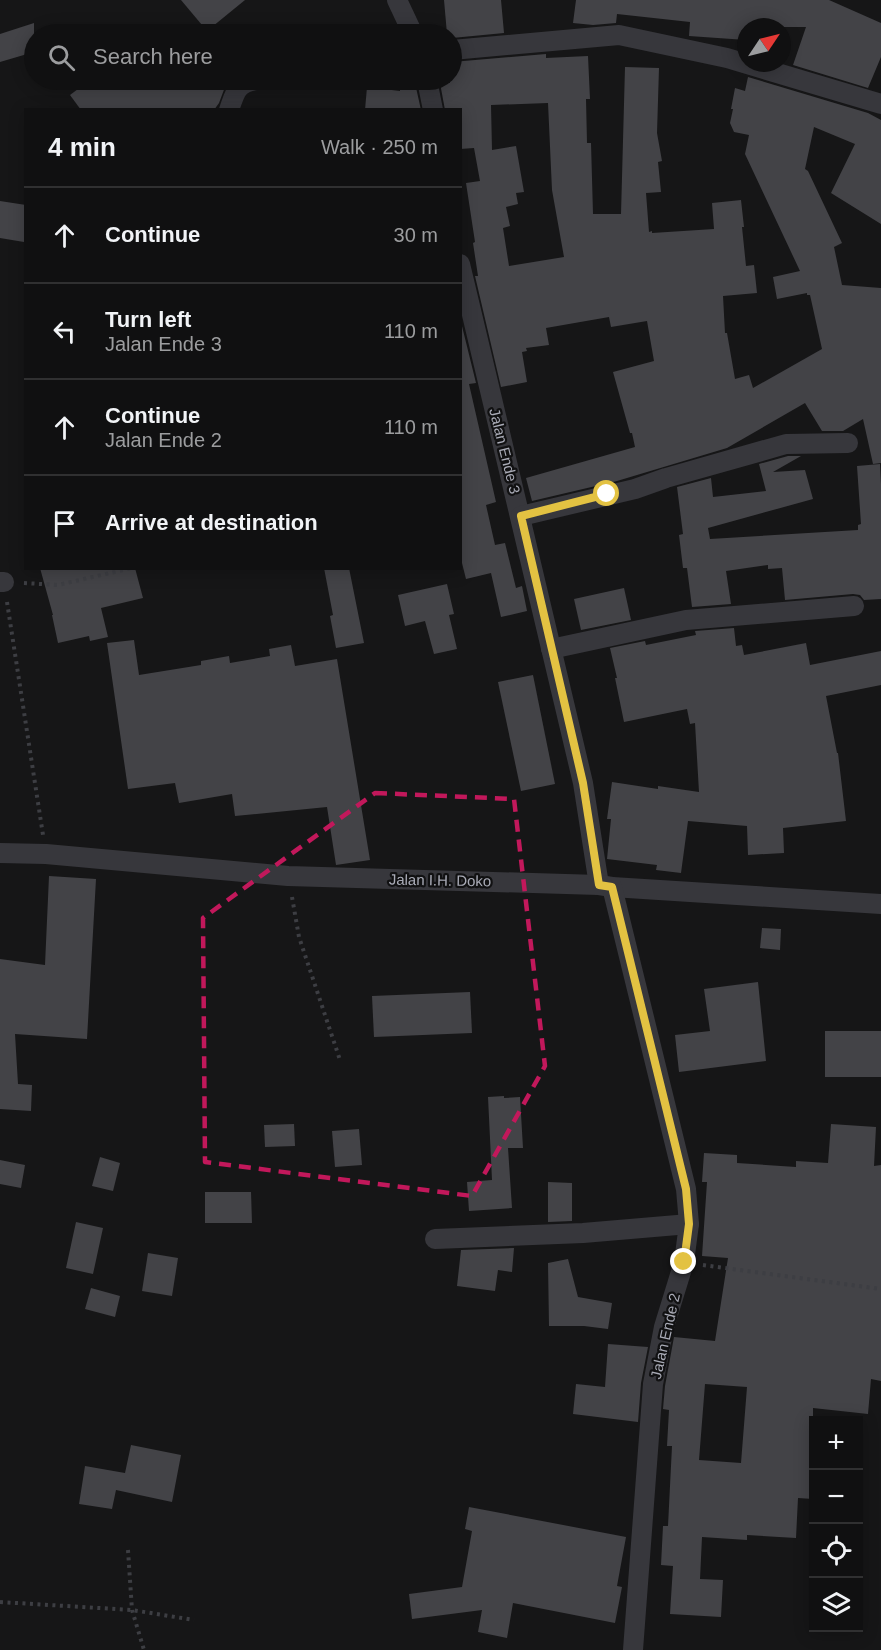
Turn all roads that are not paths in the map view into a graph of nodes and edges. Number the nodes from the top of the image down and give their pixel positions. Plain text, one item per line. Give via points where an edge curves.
1 (397, 0) edge
2 (408, 24) edge
3 (462, 49) edge
4 (236, 90) edge
5 (429, 90) edge
6 (881, 104) edge
7 (230, 108) edge
8 (433, 108) edge
9 (462, 272) edge
10 (848, 443) dead end
11 (521, 516) junction
12 (854, 606) dead end
13 (552, 649) junction
14 (0, 853) edge
15 (605, 886) junction
16 (881, 904) edge
17 (689, 1224) junction
18 (435, 1239) dead end
19 (633, 1650) edge

1 - 2 street
3 - 6 street via 619,35 727,58
4 - 7 street
5 - 8 street
9 - 11 street, Jalan Ende 3
10 - 11 street via 786,444 635,489
11 - 13 street, Jalan Ende 3
12 - 13 street via 686,620
13 - 15 street, Jalan Ende 3
14 - 15 street, Jalan I.H. Doko via 288,876
15 - 16 street, Jalan I.H. Doko
15 - 17 street, Jalan Ende 2 via 686,1189
17 - 18 street
17 - 19 street, Jalan Ende 2 via 684,1262 664,1328 653,1384

